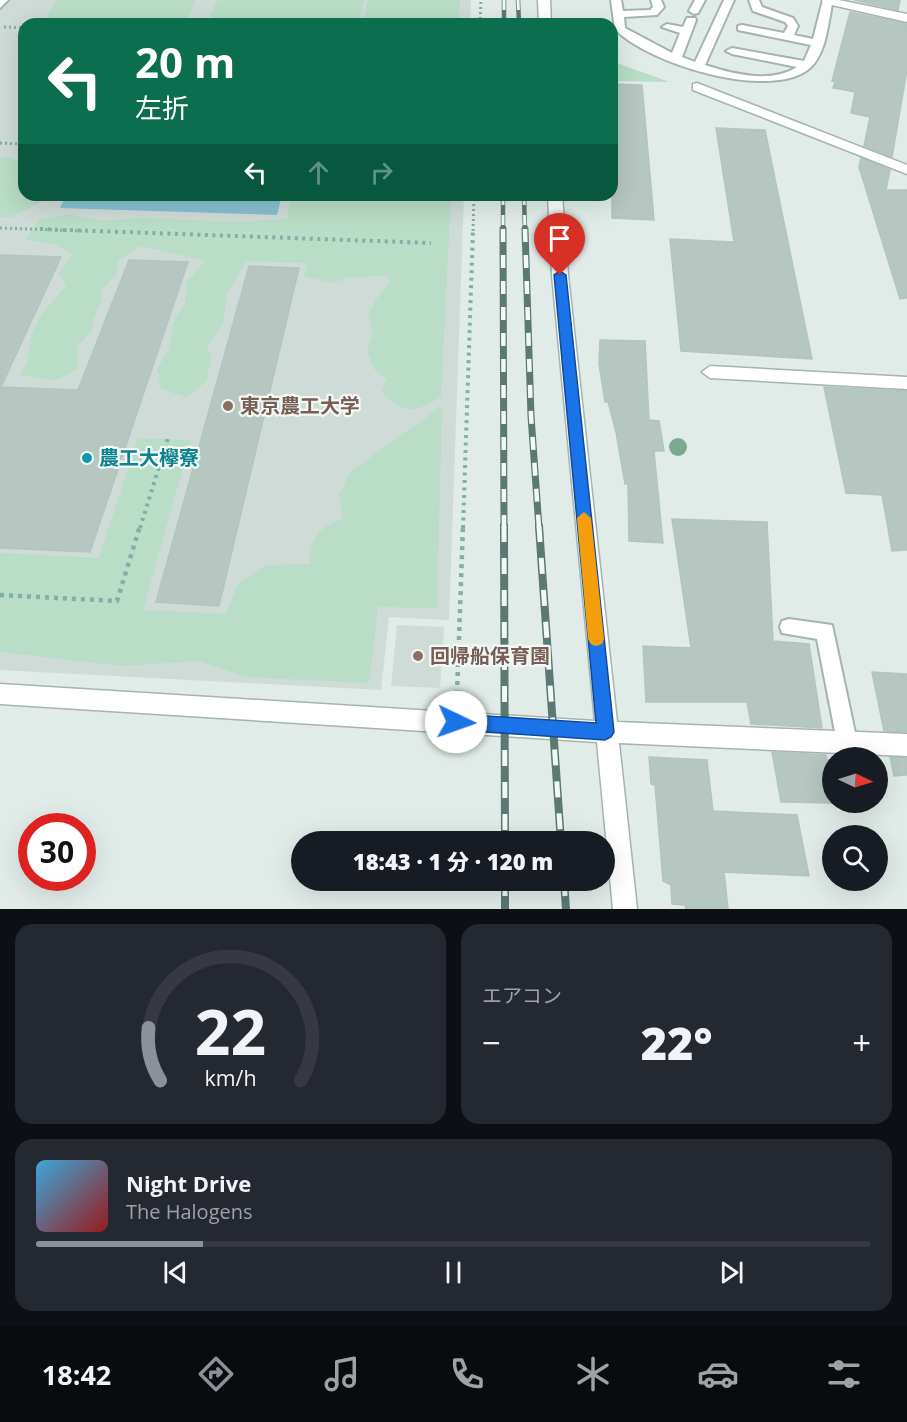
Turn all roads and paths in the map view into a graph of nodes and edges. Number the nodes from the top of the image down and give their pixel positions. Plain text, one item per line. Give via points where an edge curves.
1 (3, 0) edge
2 (481, 0) edge
3 (544, 0) edge
4 (616, 0) edge
5 (656, 0) edge
6 (729, 0) edge
7 (754, 0) edge
8 (825, 0) edge
9 (0, 5) edge
10 (696, 6) edge
11 (618, 14) junction
12 (480, 18) edge
13 (545, 18) edge
14 (907, 18) edge
15 (0, 27) edge
16 (667, 27) dead end
17 (18, 28) edge
18 (742, 28) dead end
19 (686, 31) junction
20 (788, 37) junction
21 (816, 43) junction
22 (732, 51) dead end
23 (676, 57) junction
24 (807, 65) junction
25 (699, 66) junction
26 (697, 87) dead end
27 (0, 143) edge
28 (18, 144) edge
29 (907, 170) edge
30 (474, 201) edge
31 (555, 201) edge
32 (0, 228) edge
33 (431, 243) dead end
34 (710, 372) dead end
35 (907, 383) edge
36 (168, 438) dead end
37 (0, 595) edge
38 (789, 627) dead end
39 (0, 694) edge
40 (456, 722) junction
41 (605, 732) junction
42 (847, 742) junction
43 (907, 745) edge
44 (625, 909) edge

1 - 9 lane
2 - 12 path
3 - 13 street
4 - 11 lane
5 - 11 lane via 659,7 653,13
6 - 25 lane
7 - 20 lane via 757,9 789,20 792,26
8 - 14 street
8 - 21 lane
10 - 19 lane
11 - 23 lane via 620,29 630,38
15 - 17 path
16 - 19 lane
18 - 20 lane
19 - 23 lane
20 - 21 lane
21 - 24 lane
22 - 24 lane via 753,61
23 - 25 lane
24 - 25 lane via 779,80 744,79
26 - 29 street
27 - 28 path
30 - 40 path
31 - 41 street
32 - 33 path
34 - 35 street
36 - 37 path via 117,601
38 - 42 lane via 825,630
39 - 40 street
40 - 41 street
41 - 42 street
41 - 44 street
42 - 43 street

